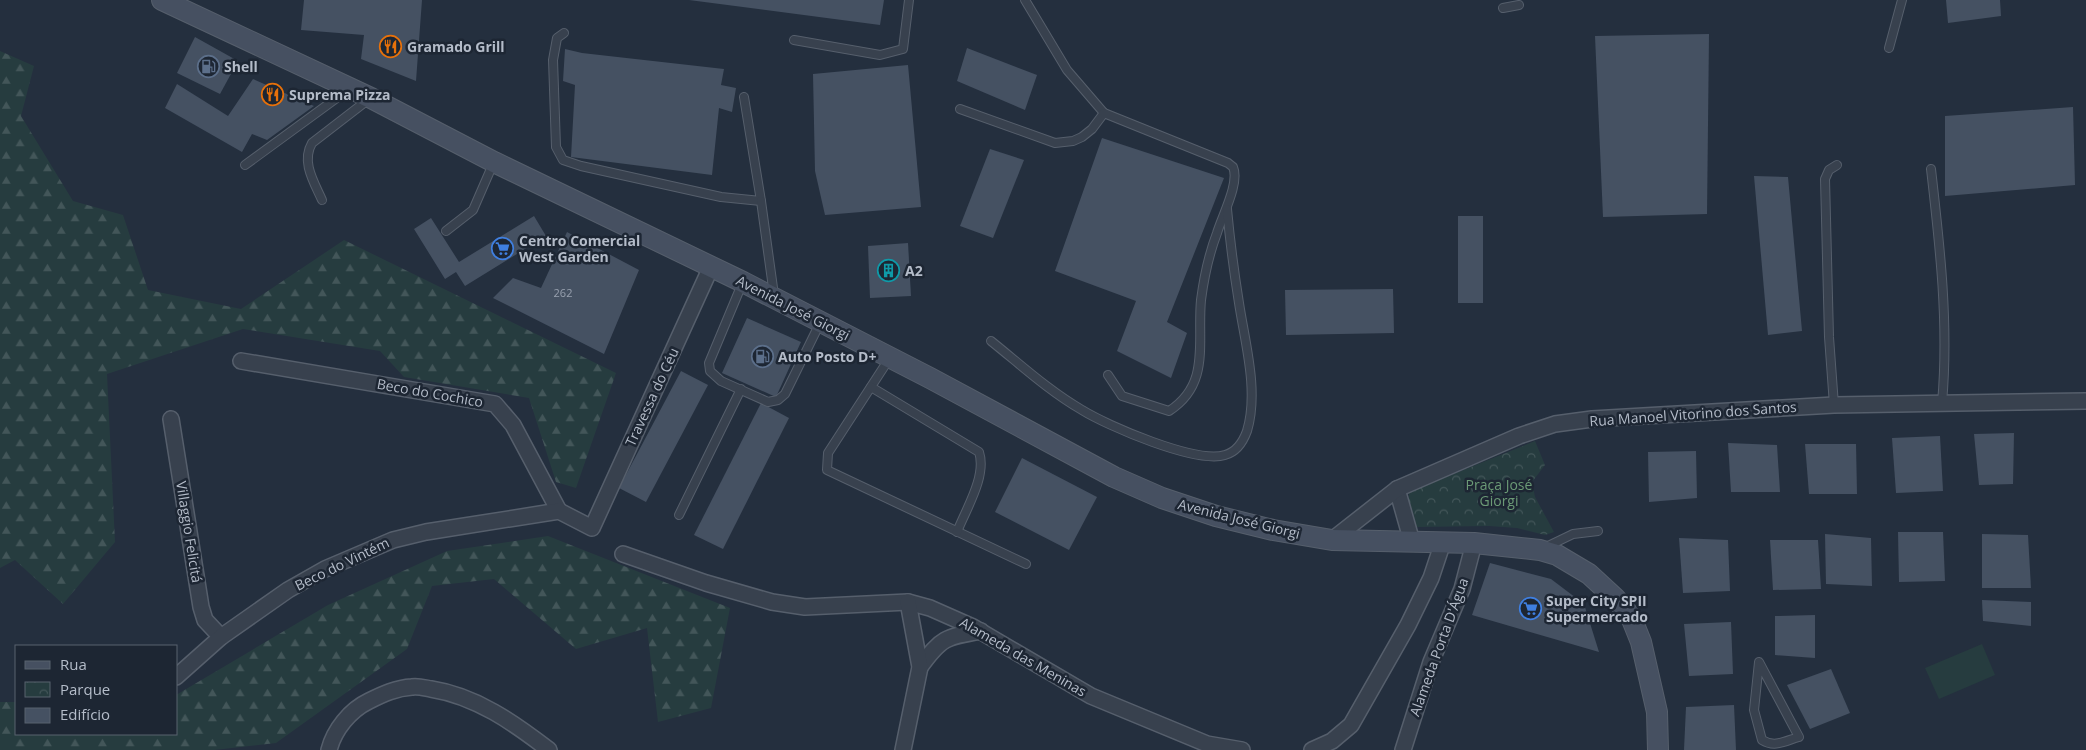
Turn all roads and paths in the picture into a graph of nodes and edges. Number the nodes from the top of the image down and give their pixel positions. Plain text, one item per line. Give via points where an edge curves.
1 (162, 0) edge
2 (197, 0) edge
3 (909, 0) edge
4 (1025, 0) edge
5 (1902, 0) edge
6 (1519, 5) dead end
7 (1504, 8) dead end
8 (218, 26) junction
9 (564, 33) dead end
10 (794, 40) dead end
11 (1889, 48) dead end
12 (349, 89) junction
13 (744, 97) dead end
14 (370, 98) junction
15 (960, 109) dead end
16 (1104, 114) junction
17 (494, 162) junction
18 (245, 165) dead end
19 (1837, 165) dead end
20 (1931, 168) dead end
21 (322, 200) dead end
22 (761, 201) junction
23 (1226, 204) junction
24 (446, 231) dead end
25 (711, 267) junction
26 (743, 282) junction
27 (774, 298) junction
28 (821, 322) junction
29 (992, 341) dead end
30 (890, 357) junction
31 (241, 361) dead end
32 (1108, 376) dead end
33 (871, 387) junction
34 (741, 389) junction
35 (2086, 401) edge
36 (1942, 403) junction
37 (1834, 405) junction
38 (171, 419) dead end
39 (1397, 489) junction
40 (559, 511) junction
41 (679, 515) dead end
42 (1598, 531) dead end
43 (957, 532) junction
44 (1332, 540) junction
45 (1412, 542) junction
46 (1443, 542) junction
47 (1474, 543) junction
48 (1540, 550) junction
49 (623, 554) dead end
50 (1026, 564) dead end
51 (908, 602) junction
52 (980, 631) junction
53 (221, 638) junction
54 (1759, 662) joint
55 (920, 667) junction
56 (178, 675) edge
57 (329, 750) edge
58 (549, 750) edge
59 (903, 750) edge
60 (1242, 750) edge
61 (1312, 750) edge
62 (1403, 750) edge
63 (1658, 750) edge

1 - 8 street, Avenida José Giorgi
2 - 8 street, Avenida José Giorgi
3 - 10 lane via 903,48 895,52 880,55
4 - 16 lane via 1067,70
5 - 11 lane
6 - 7 lane
8 - 12 street, Avenida José Giorgi
9 - 22 lane via 557,38 553,60 556,146 564,160 721,197
12 - 14 street, Avenida José Giorgi
12 - 18 lane
13 - 22 lane
14 - 17 street, Avenida José Giorgi
14 - 21 lane via 312,143 308,150 308,165
15 - 16 lane via 1055,143 1082,137
16 - 23 lane via 1228,163 1235,173 1235,181
17 - 24 lane via 473,210
17 - 25 street, Avenida José Giorgi
19 - 37 lane via 1829,170 1825,179
20 - 36 lane via 1941,256 1946,351
22 - 27 lane
23 - 29 lane via 1251,385 1246,432 1236,449 1224,456 1202,456 1124,431 1082,411 1040,382
23 - 32 lane via 1201,300 1200,355 1191,391 1182,403 1169,411 1122,396
25 - 26 street, Avenida José Giorgi
25 - 40 street, Travessa do Céu via 592,528
26 - 27 street, Avenida José Giorgi
26 - 34 lane via 709,363 715,376
27 - 28 street, Avenida José Giorgi
28 - 30 street, Avenida José Giorgi
28 - 34 lane via 785,394 778,400 768,402
30 - 33 lane
30 - 44 street, Avenida José Giorgi via 1114,477 1162,498 1216,516
31 - 40 street, Beco do Cochico via 495,404 513,425
33 - 43 lane via 978,452 982,462 981,474
33 - 43 lane via 828,454 827,470
34 - 41 lane
35 - 36 street, Rua Manoel Vitorino dos Santos
36 - 37 street, Rua Manoel Vitorino dos Santos
37 - 39 street, Rua Manoel Vitorino dos Santos via 1555,424 1519,436
38 - 53 street, Villaggio Felicitá via 201,607 205,620
39 - 44 street, Rua Manoel Vitorino dos Santos
39 - 45 street
40 - 53 street, Beco do Vintém via 393,540 288,590
42 - 48 lane via 1573,534
43 - 50 lane
44 - 45 street, Avenida José Giorgi
45 - 46 street, Avenida José Giorgi
46 - 47 street, Avenida José Giorgi
46 - 61 street via 1431,578 1408,625 1351,725 1332,741
47 - 48 street, Avenida José Giorgi
47 - 62 street, Alameda Porta D'Água via 1462,589 1431,662
48 - 63 street, Avenida José Giorgi via 1557,555 1589,574 1632,617 1656,705
49 - 51 street, Alameda das Meninas via 772,602 805,607
51 - 52 street, Alameda das Meninas via 955,618
51 - 55 street
52 - 55 street via 962,634 936,645
52 - 60 street, Alameda das Meninas via 1091,696 1207,744
53 - 56 street, Beco do Vintém
54 - 54 lane via 1768,678 1799,737 1778,744 1762,740 1754,710
55 - 59 street
57 - 58 street via 332,736 358,706 391,690 414,686 478,703

